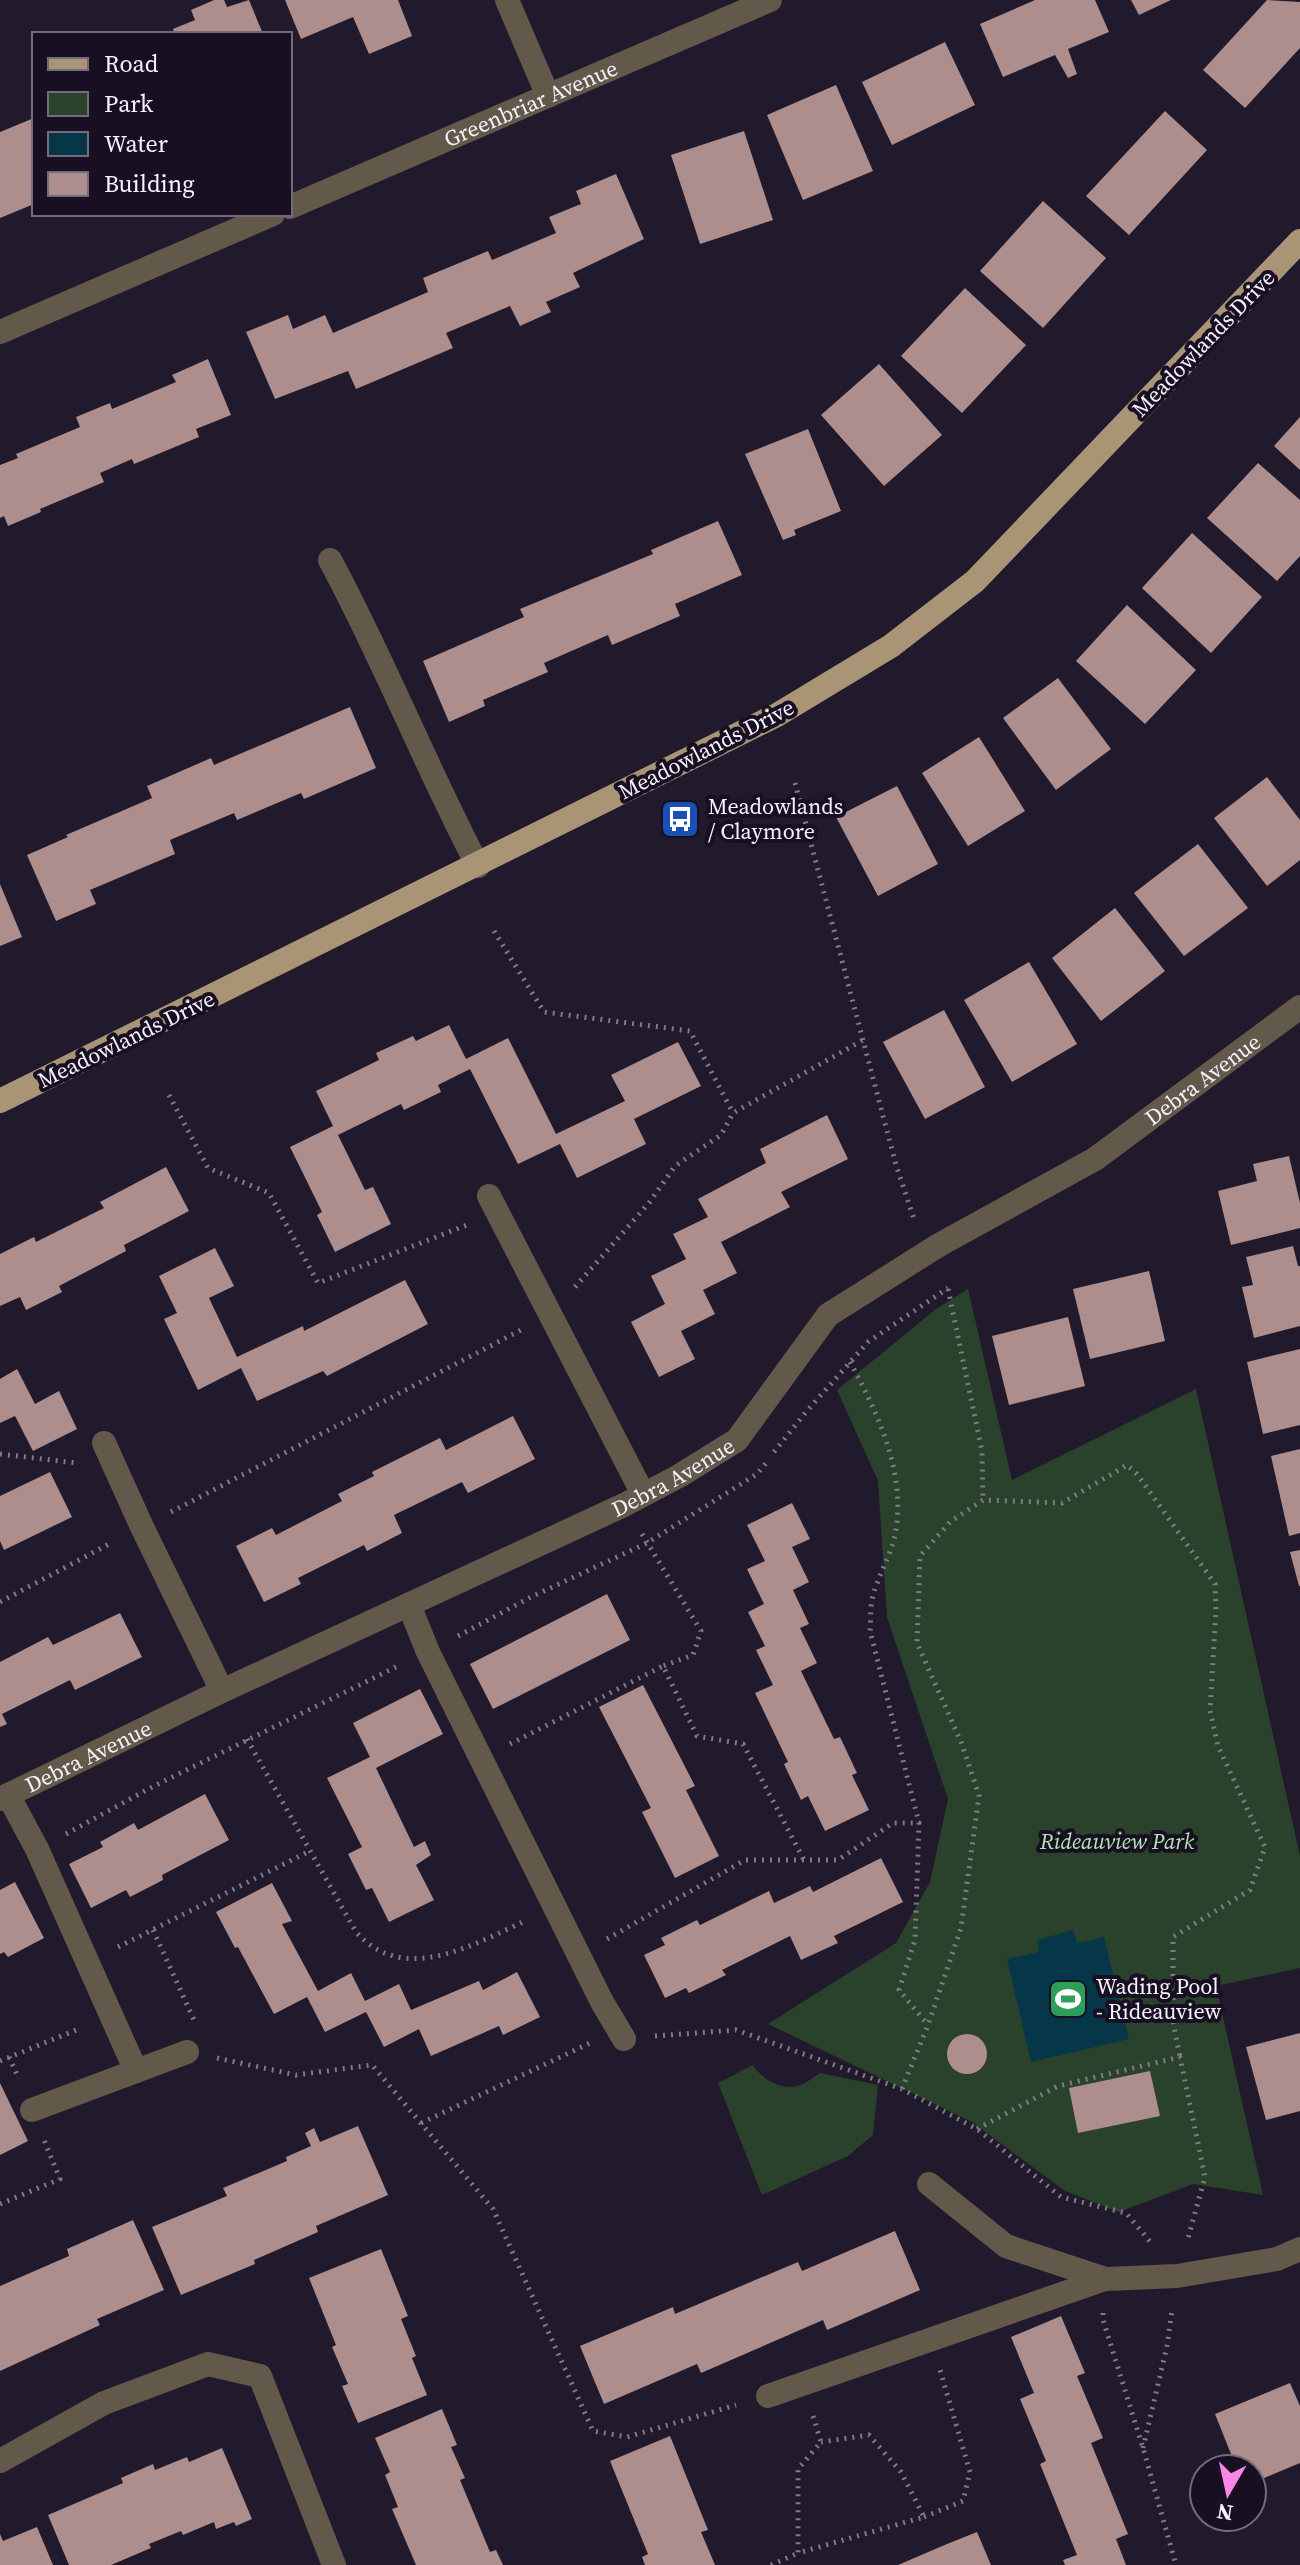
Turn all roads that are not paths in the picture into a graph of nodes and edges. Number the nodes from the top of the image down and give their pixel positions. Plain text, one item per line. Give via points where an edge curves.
1 (507, 0) edge
2 (770, 0) edge
3 (548, 96) junction
4 (292, 206) edge
5 (268, 216) edge
6 (1300, 241) edge
7 (0, 332) edge
8 (330, 560) dead end
9 (478, 866) junction
10 (1300, 1007) edge
11 (0, 1101) edge
12 (493, 1204) road end
13 (106, 1446) road end
14 (633, 1500) junction
15 (409, 1605) junction
16 (222, 1691) junction
17 (4, 1797) edge
18 (624, 2039) road end
19 (187, 2052) road end
20 (136, 2071) junction
21 (32, 2110) dead end
22 (929, 2184) dead end
23 (1300, 2249) edge
24 (1105, 2279) junction
25 (768, 2396) road end
26 (0, 2461) edge
27 (334, 2565) edge

1 - 3 street
2 - 3 street, Greenbriar Avenue
3 - 4 street, Greenbriar Avenue
5 - 7 street
6 - 9 main road, Meadowlands Drive via 975,581 891,646 777,715
8 - 9 street
9 - 11 main road, Meadowlands Drive
10 - 14 street, Debra Avenue via 1095,1159 932,1249 828,1315 737,1440
12 - 14 street
13 - 16 street
14 - 15 street, Debra Avenue
15 - 16 street, Debra Avenue
15 - 18 street
16 - 17 street, Debra Avenue
17 - 20 street via 37,1849
19 - 20 street
20 - 21 street
22 - 24 street via 1006,2246
23 - 24 street via 1277,2259 1177,2276
24 - 25 street
26 - 27 street via 104,2403 208,2364 260,2376

